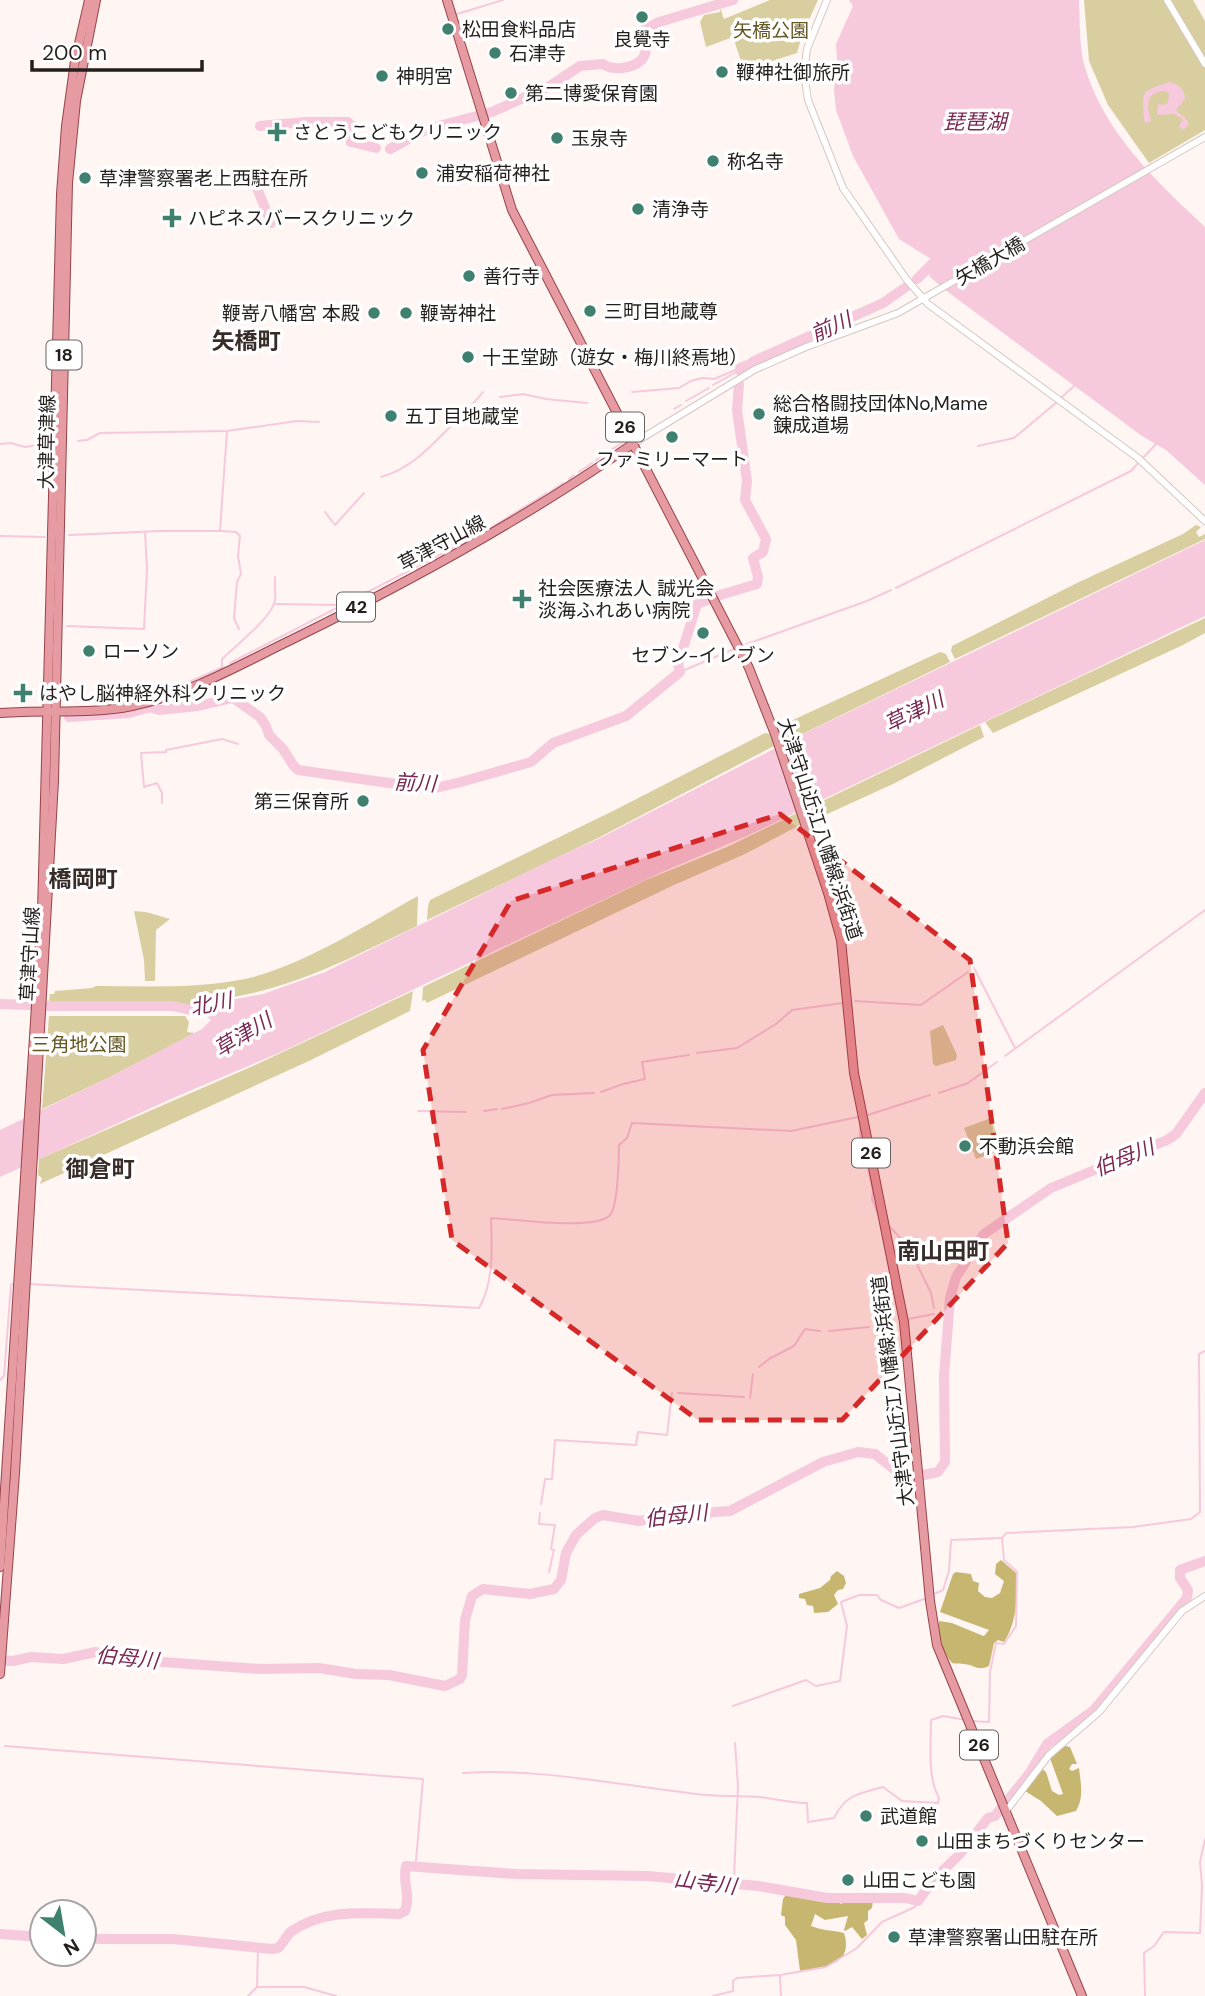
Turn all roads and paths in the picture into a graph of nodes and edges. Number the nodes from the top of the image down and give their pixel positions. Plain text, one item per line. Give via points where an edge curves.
1 (89, 0) edge
2 (96, 0) edge
3 (447, 0) edge
4 (827, 0) edge
5 (1167, 0) edge
6 (1205, 64) edge
7 (1205, 137) edge
8 (923, 299) junction
9 (634, 443) junction
10 (1205, 521) edge
11 (52, 712) junction
12 (0, 713) edge
13 (28, 1182) junction
14 (0, 1567) edge
15 (1205, 1597) edge
16 (1, 1655) edge
17 (0, 1667) edge
18 (0, 1674) edge
19 (1006, 1811) junction
20 (1082, 1996) edge

1 - 11 main road, 大津草津線 / 18 via 75,61 61,194
2 - 11 main road, 大津草津線 / 18 via 76,101 68,183
3 - 9 main road, 大津守山近江八幡線;浜街道 / 26 via 512,210
4 - 8 street via 807,49 808,100 843,188
5 - 6 street
7 - 8 street, 矢橋大橋
8 - 9 street, 矢橋大橋 via 747,374
8 - 10 street via 1138,458
9 - 11 main road, 草津守山線 / 42 via 496,533 225,673 135,706
9 - 19 main road, 大津守山近江八幡線;浜街道 / 26 via 744,656 775,734 841,940 854,1073 904,1322 937,1645
11 - 12 main road
11 - 13 main road, 草津守山線
13 - 14 main road, 草津守山線
13 - 16 main road, 草津守山線 via 15,1473
15 - 19 street via 1182,1611 1099,1712 1049,1755
16 - 17 main road, 草津守山線
17 - 18 main road, 草津守山線
19 - 20 main road, 大津守山近江八幡線;浜街道 / 26

